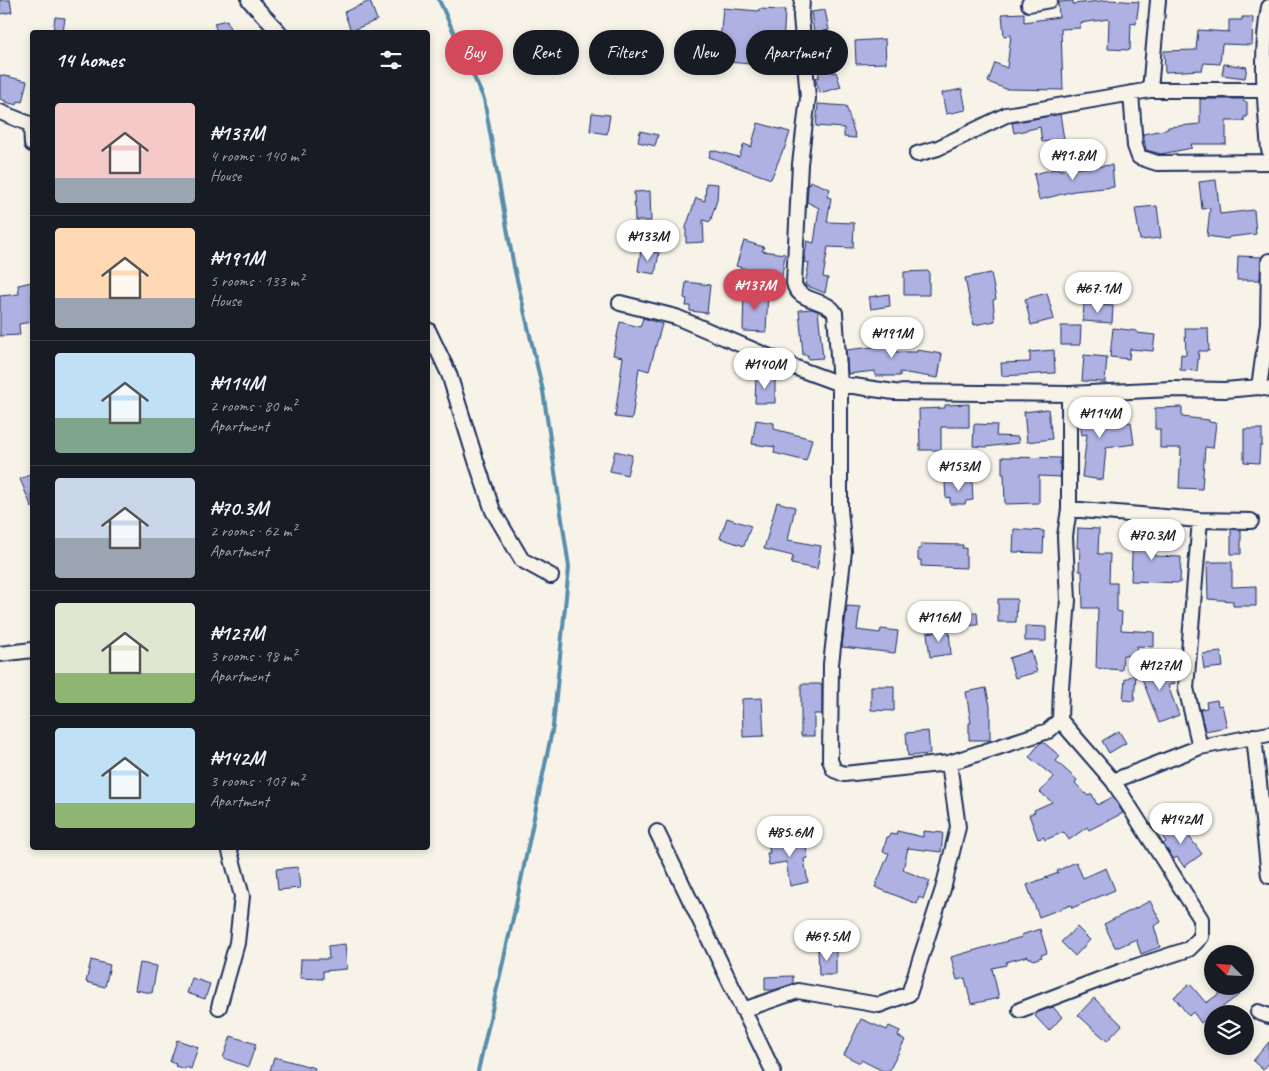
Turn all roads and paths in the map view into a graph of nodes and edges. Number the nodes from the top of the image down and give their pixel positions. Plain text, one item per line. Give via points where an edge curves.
1 (250, 0) edge
2 (802, 0) edge
3 (1050, 0) edge
4 (1158, 0) edge
5 (1029, 4) dead end
6 (1269, 7) edge
7 (277, 30) edge
8 (1150, 90) junction
9 (1264, 90) junction
10 (1132, 93) junction
11 (0, 112) edge
12 (30, 124) edge
13 (1269, 150) edge
14 (917, 154) dead end
15 (1269, 162) edge
16 (1269, 261) edge
17 (620, 303) dead end
18 (1269, 323) edge
19 (430, 334) edge
20 (840, 384) junction
21 (1264, 388) edge
22 (1069, 394) junction
23 (1069, 509) junction
24 (1200, 520) junction
25 (1250, 521) dead end
26 (551, 576) dead end
27 (30, 650) edge
28 (0, 654) edge
29 (1060, 720) junction
30 (1269, 734) edge
31 (1254, 736) junction
32 (1200, 747) junction
33 (949, 763) junction
34 (1113, 781) junction
35 (657, 832) dead end
36 (230, 850) edge
37 (1269, 876) edge
38 (219, 1007) dead end
39 (743, 1010) junction
40 (1020, 1010) dead end
41 (772, 1071) edge

1 - 7 street
2 - 20 street via 808,98 800,164 794,283 802,295 832,307 835,313
3 - 5 street
4 - 8 street
6 - 9 street via 1265,30
8 - 9 street
8 - 10 street
9 - 13 street
10 - 14 street via 1006,115 938,148
10 - 15 street via 1135,146 1139,157 1158,163
11 - 12 street
16 - 18 street
17 - 20 street via 676,317
18 - 21 street
19 - 26 street via 450,374 493,511 522,560
20 - 22 street via 894,392
20 - 33 street via 840,509 844,551 831,664 830,760 834,770 844,774
21 - 22 street
22 - 23 street
23 - 24 street
23 - 29 street via 1065,536 1068,600
24 - 25 street
24 - 32 street via 1186,688
27 - 28 street
29 - 33 street via 1048,730
29 - 34 street
30 - 31 street
31 - 32 street
31 - 37 street
32 - 34 street
33 - 39 street via 958,826 943,889 908,994 879,1005 798,991
34 - 40 street via 1201,919 1201,937 1189,949
35 - 39 street
36 - 38 street via 242,896 237,943
39 - 41 street

